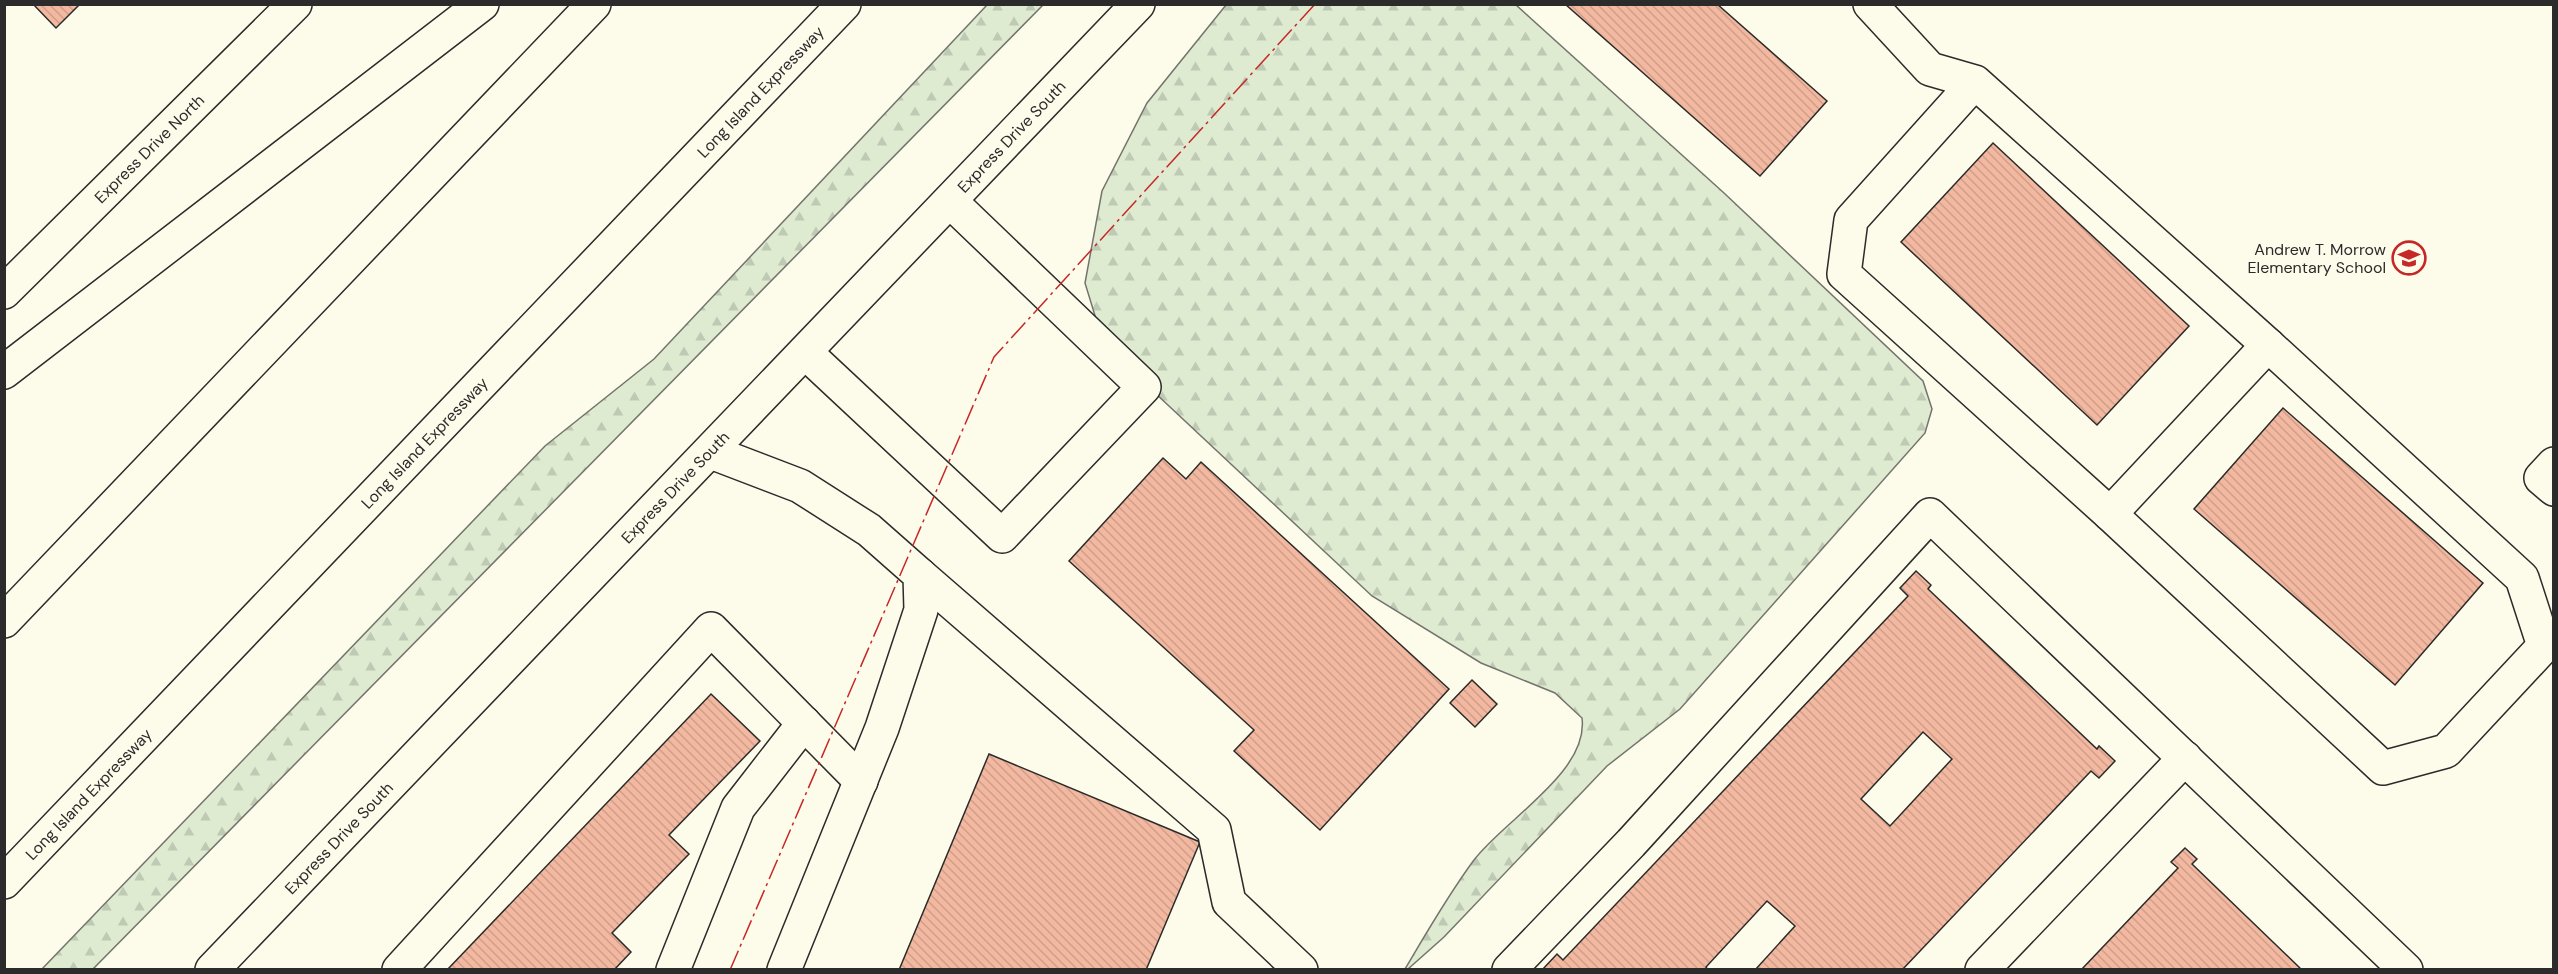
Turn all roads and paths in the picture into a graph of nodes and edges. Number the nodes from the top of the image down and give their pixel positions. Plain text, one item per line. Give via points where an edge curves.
1 (295, 4) edge
2 (482, 4) edge
3 (594, 4) edge
4 (844, 4) edge
5 (1138, 4) edge
6 (1870, 4) edge
7 (1975, 82) junction
8 (950, 201) junction
9 (4, 292) edge
10 (2268, 345) junction
11 (806, 352) junction
12 (4, 372) edge
13 (711, 452) junction
14 (2110, 514) junction
15 (920, 575) junction
16 (4, 621) edge
17 (804, 723) junction
18 (2185, 758) junction
19 (861, 781) junction
20 (4, 882) edge
21 (212, 969) edge
22 (399, 969) edge
23 (673, 969) edge
24 (784, 969) edge
25 (1301, 969) edge
26 (1509, 969) edge
27 (1982, 969) edge
28 (2406, 969) edge

1 - 9 main road, Express Drive North
2 - 12 main road
3 - 16 main road
4 - 20 main road, Long Island Expressway
5 - 8 main road, Express Drive South
6 - 7 main road via 1930,69
7 - 10 main road
7 - 14 main road via 1851,220 1844,274
8 - 11 main road, Express Drive South
8 - 11 main road via 1144,387 1002,536
10 - 14 main road
10 - 14 main road via 2522,578 2544,646 2446,751 2383,768
11 - 13 main road, Express Drive South
13 - 15 main road via 800,486 869,530
13 - 21 main road, Express Drive South
15 - 19 main road via 921,610
15 - 25 main road via 1214,830 1229,902
17 - 19 main road
17 - 22 main road via 711,630
17 - 23 main road via 738,808
18 - 26 main road via 1930,515 1631,843
18 - 27 main road
18 - 28 main road
19 - 24 main road

